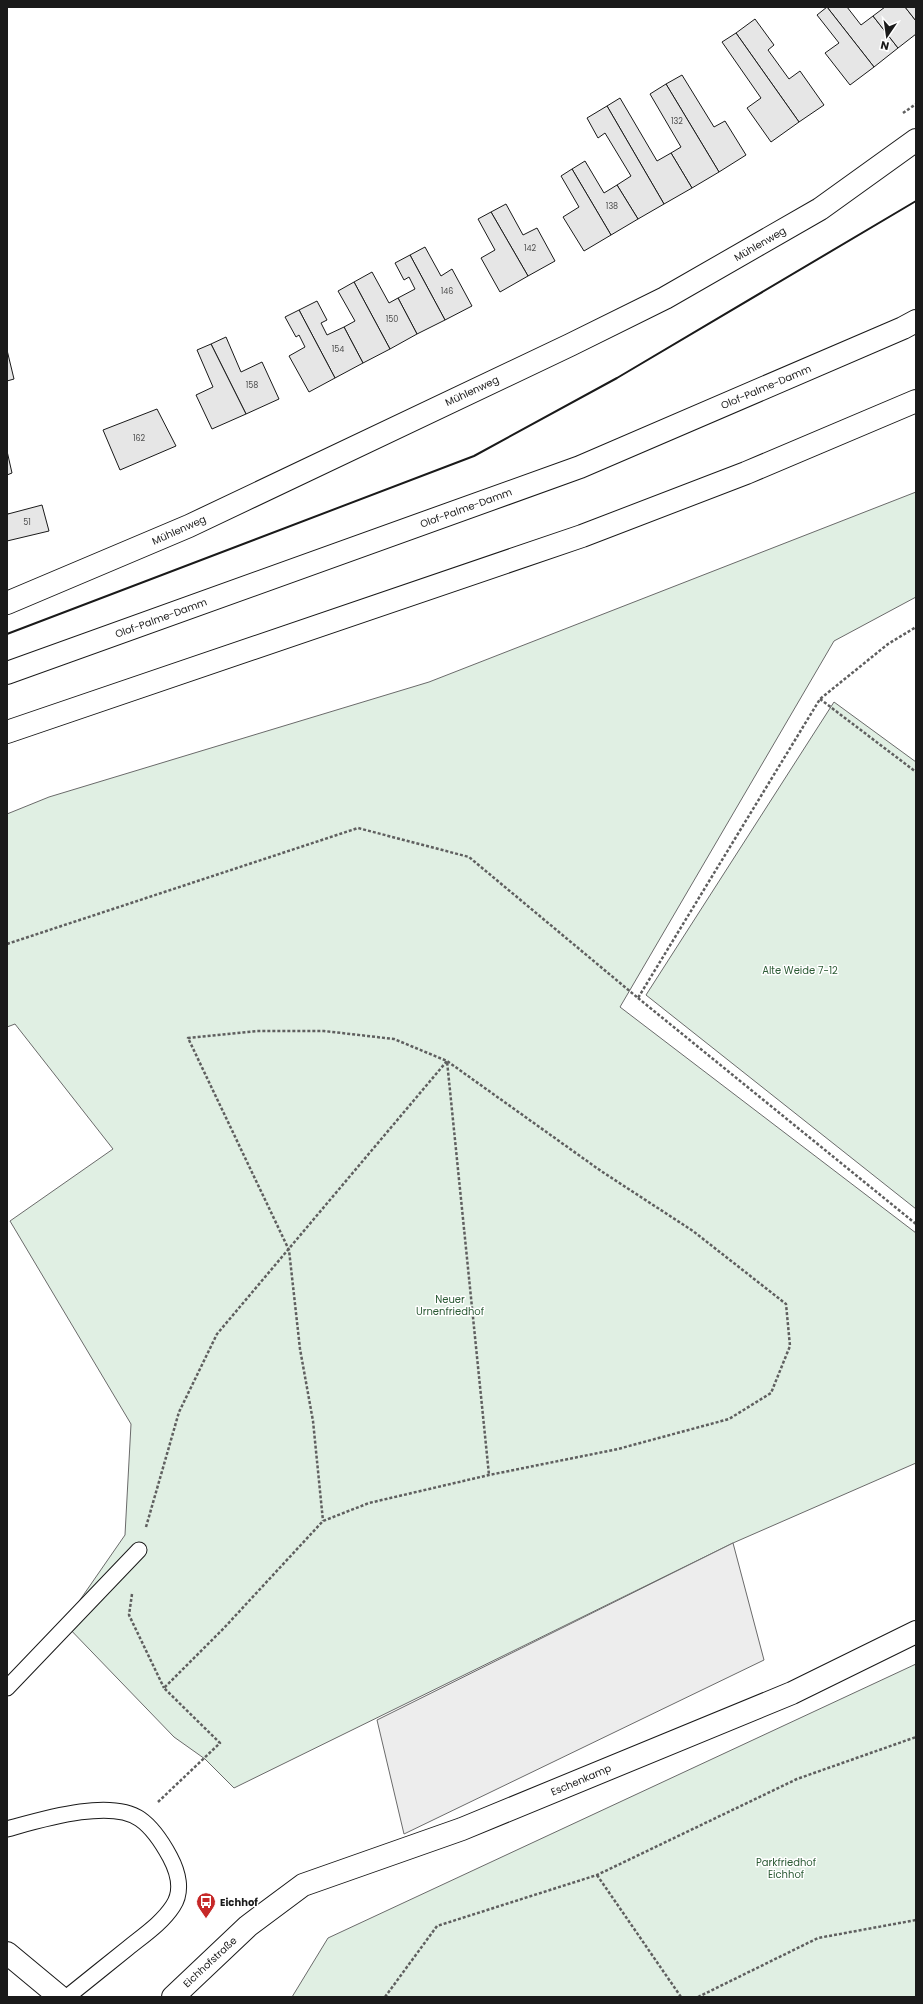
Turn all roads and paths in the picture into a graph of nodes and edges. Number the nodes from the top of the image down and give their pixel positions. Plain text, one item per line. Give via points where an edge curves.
1 (916, 140) edge
2 (916, 321) edge
3 (916, 401) edge
4 (7, 603) edge
5 (916, 627) edge
6 (7, 673) edge
7 (820, 699) junction
8 (7, 732) edge
9 (916, 772) edge
10 (7, 944) edge
11 (638, 998) junction
12 (448, 1061) junction
13 (916, 1224) edge
14 (289, 1250) junction
15 (489, 1475) junction
16 (323, 1521) junction
17 (139, 1550) joint
18 (132, 1593) dead end
19 (916, 1632) edge
20 (7, 1688) edge
21 (164, 1688) junction
22 (916, 1737) edge
23 (140, 1819) junction
24 (7, 1829) edge
25 (597, 1875) junction
26 (916, 1920) edge
27 (248, 1926) joint
28 (7, 1953) edge
29 (60, 1997) edge
30 (67, 1997) edge
31 (172, 1997) edge
32 (385, 1997) edge
33 (681, 1997) edge
34 (698, 1997) edge

1 - 4 main road, Mühlenweg via 820,210 665,298 189,526
2 - 6 main road, Olof-Palme-Damm via 580,467
3 - 8 main road via 746,473 582,536
5 - 7 path via 888,644
7 - 9 path
7 - 11 path
10 - 11 path via 358,828 469,857
11 - 13 path
12 - 14 path
12 - 14 path via 394,1039 324,1031 257,1031 188,1038
12 - 15 path
12 - 15 path via 601,1171 693,1232 786,1304 787,1311 790,1346 771,1393 728,1419 618,1449
14 - 16 path via 300,1349 313,1421
14 - 17 path via 217,1334 179,1412
15 - 16 path via 368,1503
16 - 21 path via 224,1628
17 - 20 lane
18 - 21 path via 129,1615
19 - 27 main road, Eschenkamp via 792,1692 462,1829 303,1885
21 - 23 path via 220,1743
22 - 25 path via 797,1779
23 - 24 lane via 108,1810 51,1817
23 - 30 lane via 156,1835 174,1864 179,1883 178,1897 162,1919
25 - 32 path via 437,1926
25 - 33 path
26 - 34 path via 818,1938
27 - 31 main road, Eichhofstraße
28 - 29 main road

